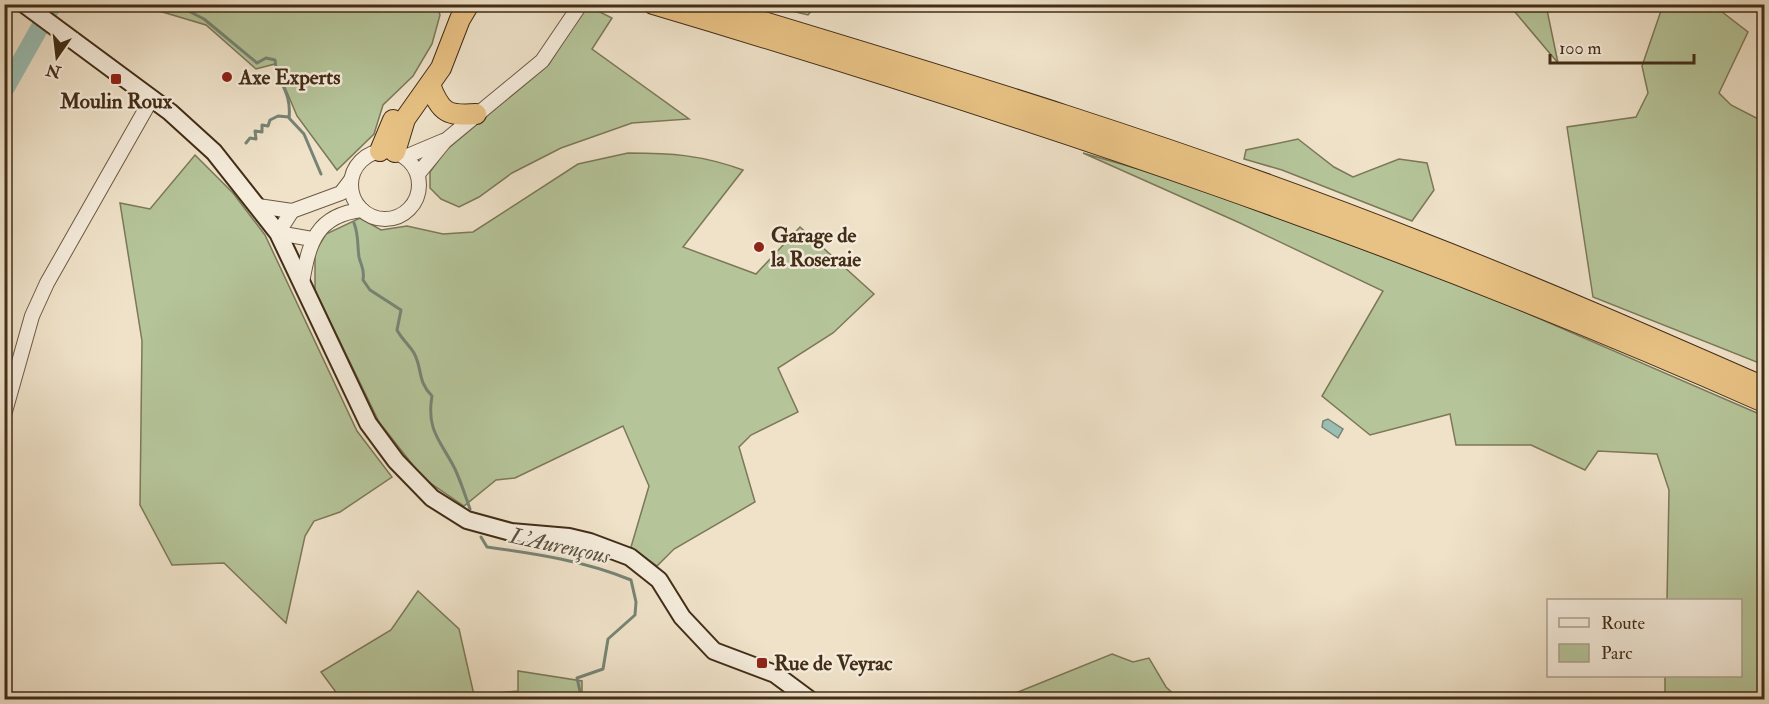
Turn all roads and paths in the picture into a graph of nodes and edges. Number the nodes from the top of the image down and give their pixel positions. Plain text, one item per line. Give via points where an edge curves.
1 (24, 4) edge
2 (449, 4) edge
3 (469, 4) edge
4 (580, 4) edge
5 (653, 4) edge
6 (704, 4) edge
7 (430, 85) junction
8 (152, 98) junction
9 (476, 114) junction
10 (445, 141) junction
11 (393, 154) junction
12 (418, 174) junction
13 (351, 180) junction
14 (258, 206) junction
15 (362, 210) junction
16 (292, 211) junction
17 (278, 233) junction
18 (312, 239) junction
19 (302, 283) junction
20 (1764, 387) edge
21 (1764, 402) edge
22 (4, 415) edge
23 (810, 699) edge

1 - 8 main road
2 - 11 highway via 451,18 441,46 426,75 397,111
3 - 7 highway
4 - 9 street via 542,61
5 - 21 highway via 965,100 1246,194 1423,260
6 - 20 highway via 1044,110 1283,192 1418,241
7 - 9 highway via 436,102 446,112 459,116
7 - 11 highway via 405,119
8 - 14 main road via 202,139
8 - 22 street via 42,294
9 - 10 street
10 - 11 street
10 - 12 street
11 - 12 street
11 - 13 street via 361,161
12 - 15 street via 416,200 403,214 382,219
13 - 15 street via 355,201
13 - 16 street via 341,193
14 - 16 street
14 - 17 main road
15 - 18 street via 329,221
16 - 17 street
17 - 18 street
17 - 19 main road
18 - 19 street
19 - 23 main road via 368,423 396,461 432,498 467,520 511,532 590,542 630,557 659,580 697,636 714,651 775,674

